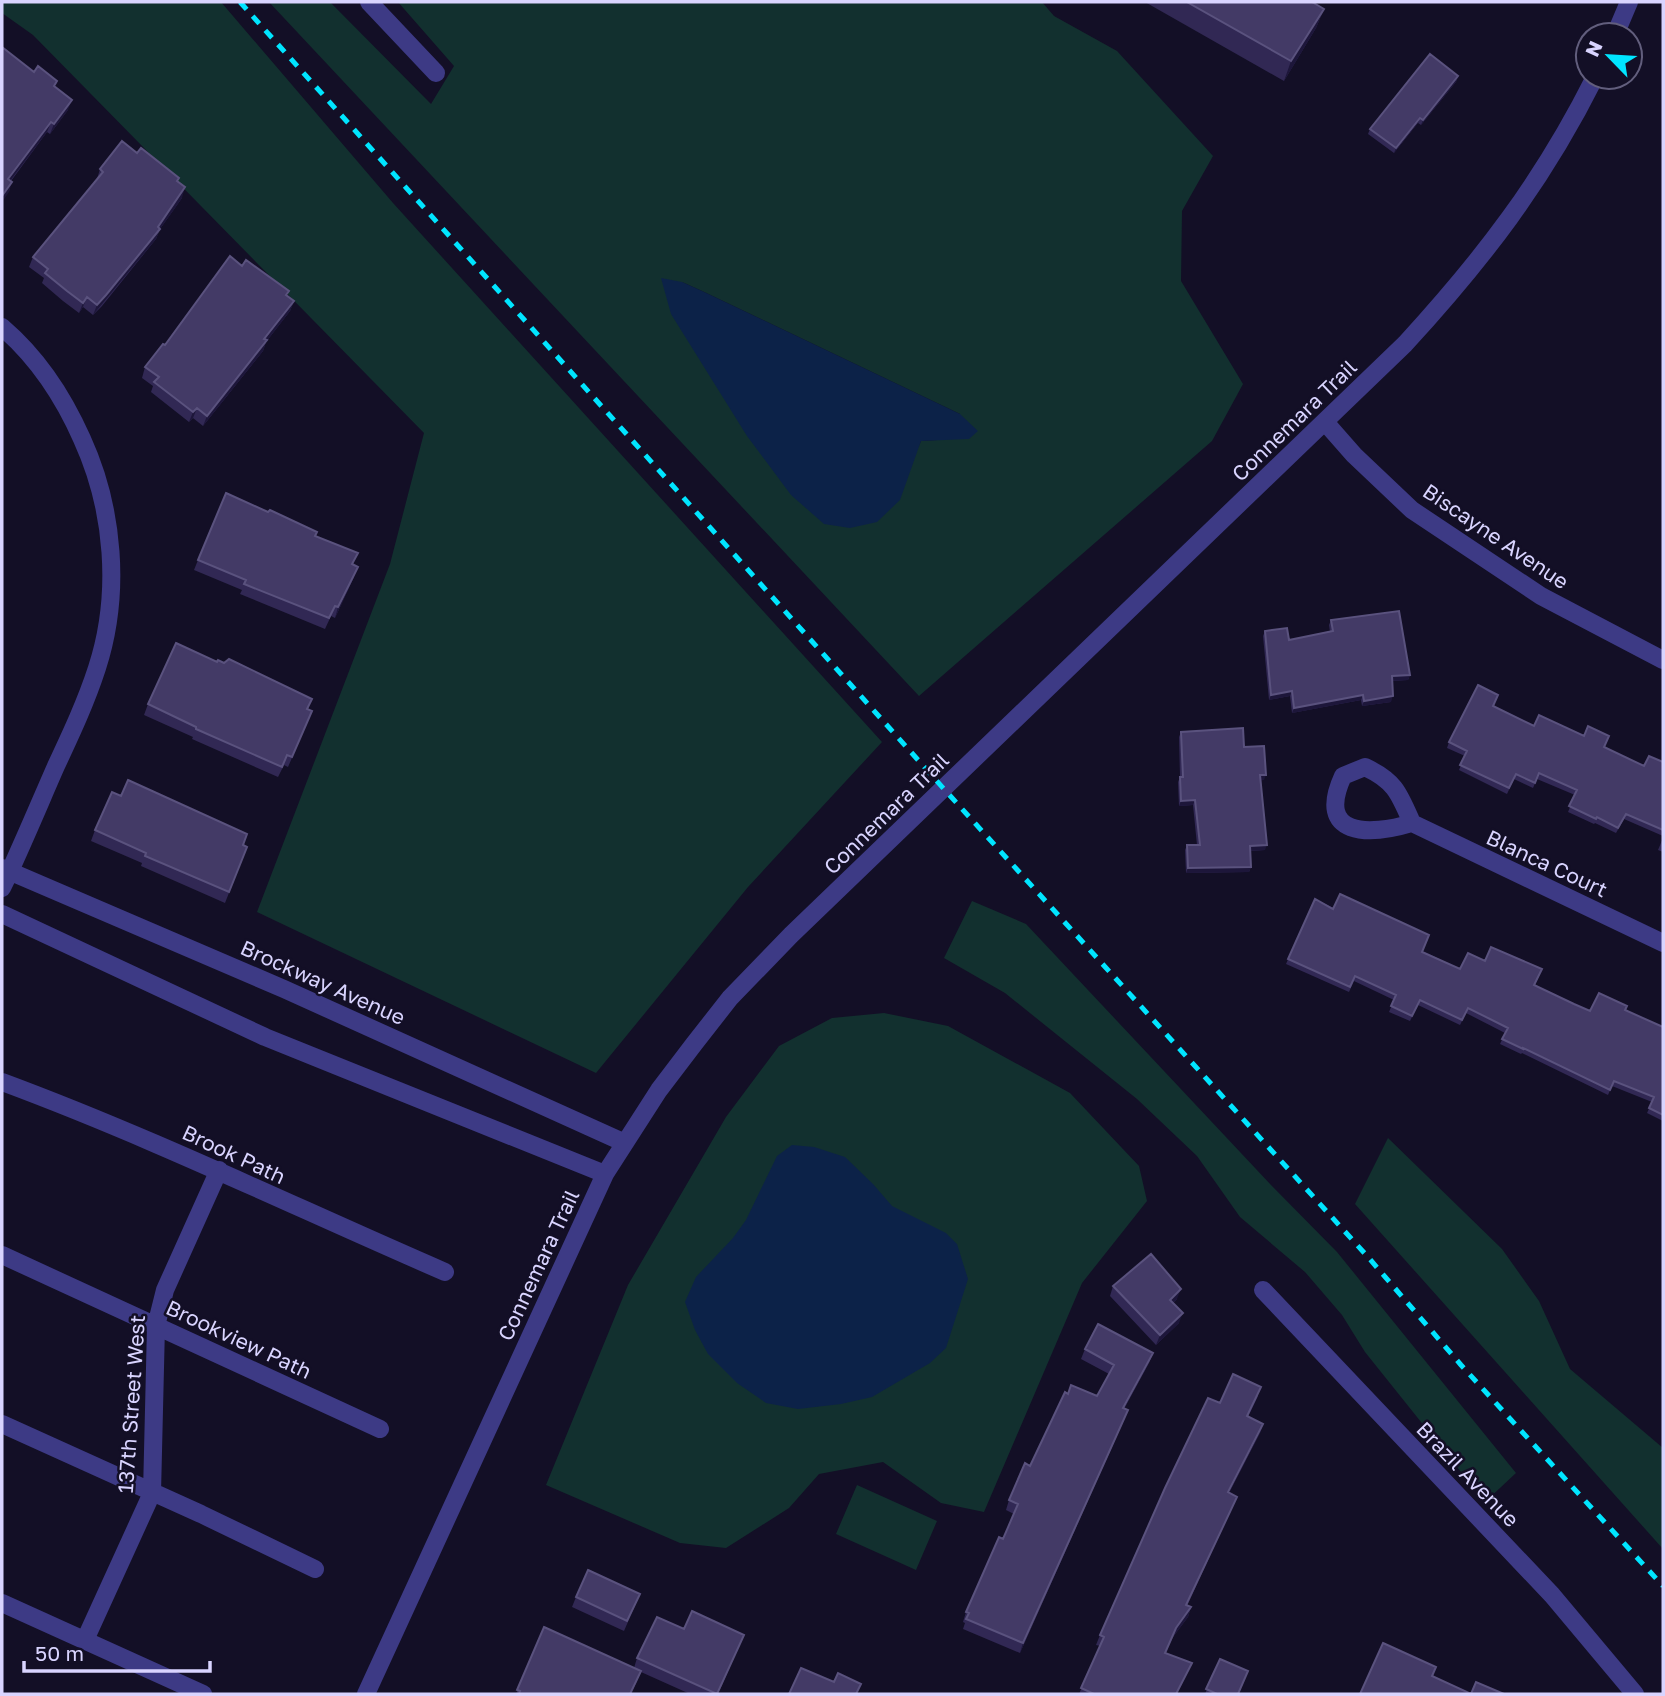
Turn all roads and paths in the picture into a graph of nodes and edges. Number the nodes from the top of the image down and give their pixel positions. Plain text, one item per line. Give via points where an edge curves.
1 (369, 2) edge
2 (1629, 2) edge
3 (1621, 21) edge
4 (436, 73) dead end
5 (1588, 91) edge
6 (2, 327) edge
7 (1325, 422) junction
8 (1663, 660) edge
9 (1412, 823) junction
10 (6, 869) edge
11 (2, 888) edge
12 (2, 914) edge
13 (1663, 943) edge
14 (2, 1082) edge
15 (625, 1143) junction
16 (219, 1170) junction
17 (605, 1174) junction
18 (2, 1255) edge
19 (445, 1272) dead end
20 (1263, 1290) dead end
21 (156, 1326) junction
22 (2, 1424) edge
23 (380, 1429) dead end
24 (152, 1493) junction
25 (315, 1569) dead end
26 (2, 1603) edge
27 (85, 1640) junction
28 (203, 1694) edge
29 (366, 1694) edge
30 (1635, 1694) edge

1 - 4 street
2 - 3 street
5 - 7 street, Connemara Trail via 1529,193 1496,239 1405,344
6 - 10 street via 38,364 82,439 102,492 111,568 98,666
7 - 8 street, Biscayne Avenue via 1412,510 1541,596
7 - 15 street, Connemara Trail via 791,935 730,998 659,1090
9 - 9 street via 1385,776 1364,767 1343,776 1334,794 1336,814 1347,828 1389,830
9 - 13 street, Blanca Court
10 - 11 street
10 - 15 street, Brockway Avenue
12 - 17 street via 265,1037
14 - 16 street, Brook Path
15 - 17 street, Connemara Trail
16 - 19 street, Brook Path
16 - 21 street, 137th Street West via 165,1290
17 - 29 street, Connemara Trail
18 - 21 street, Brookview Path
20 - 30 street, Brazil Avenue via 1552,1595
21 - 23 street, Brookview Path
21 - 24 street, 137th Street West
22 - 24 street
24 - 25 street
24 - 27 street, 137th Street West
26 - 27 street
27 - 28 street

